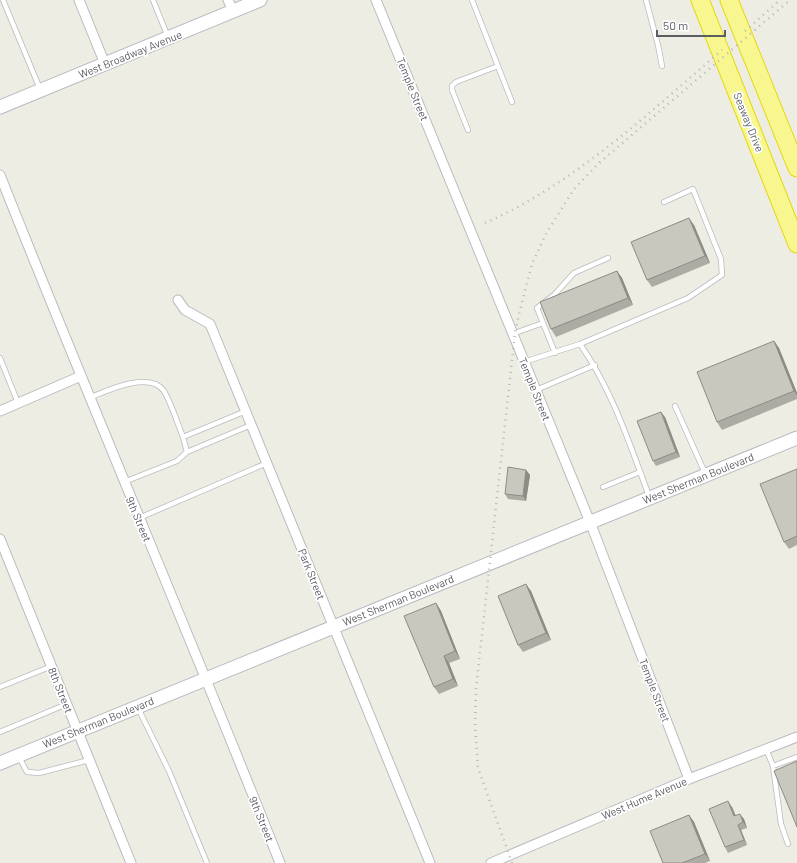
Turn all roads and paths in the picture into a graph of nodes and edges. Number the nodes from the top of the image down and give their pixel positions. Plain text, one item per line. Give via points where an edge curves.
1 (3, 0) edge
2 (79, 0) edge
3 (153, 0) edge
4 (260, 0) edge
5 (376, 0) edge
6 (472, 0) edge
7 (646, 0) edge
8 (700, 0) edge
9 (729, 0) edge
10 (230, 6) edge
11 (168, 38) junction
12 (105, 64) junction
13 (498, 66) junction
14 (662, 66) dead end
15 (40, 90) junction
16 (512, 102) dead end
17 (0, 107) edge
18 (468, 130) dead end
19 (797, 168) edge
20 (0, 175) edge
21 (664, 202) dead end
22 (796, 236) edge
23 (608, 258) dead end
24 (178, 300) dead end
25 (543, 323) junction
26 (512, 334) junction
27 (580, 344) junction
28 (555, 353) junction
29 (0, 358) edge
30 (524, 362) junction
31 (595, 365) junction
32 (80, 376) junction
33 (536, 390) junction
34 (89, 398) junction
35 (18, 403) junction
36 (675, 406) dead end
37 (0, 411) edge
38 (246, 411) junction
39 (251, 425) junction
40 (183, 437) junction
41 (797, 438) edge
42 (187, 452) junction
43 (266, 463) junction
44 (640, 472) junction
45 (706, 475) junction
46 (124, 483) junction
47 (603, 487) dead end
48 (650, 498) junction
49 (139, 518) junction
50 (590, 522) junction
51 (0, 539) edge
52 (333, 627) junction
53 (52, 666) junction
54 (206, 678) junction
55 (0, 687) edge
56 (67, 704) junction
57 (138, 706) junction
58 (78, 731) junction
59 (0, 732) edge
60 (797, 737) edge
61 (766, 749) junction
62 (18, 755) junction
63 (797, 757) edge
64 (90, 760) junction
65 (0, 763) edge
66 (773, 766) junction
67 (689, 779) junction
68 (788, 844) dead end
69 (131, 863) edge
70 (207, 863) edge
71 (280, 863) edge
72 (430, 863) edge
73 (491, 863) edge

1 - 15 lane
2 - 12 street
3 - 11 lane
4 - 10 main road, West Broadway Avenue
5 - 26 street, Temple Street
6 - 13 lane
7 - 14 lane
8 - 22 highway, Seaway Drive
9 - 19 highway
10 - 11 main road, West Broadway Avenue
11 - 12 main road, West Broadway Avenue
12 - 15 main road, West Broadway Avenue
13 - 16 lane
13 - 18 lane via 456,82 452,86
15 - 17 main road, West Broadway Avenue
20 - 32 street, 9th Street
21 - 27 lane via 693,189 721,259 722,275 688,298
23 - 25 lane via 574,273 554,295 537,308
24 - 38 street, Park Street via 185,310 210,324
25 - 26 lane
25 - 28 lane
26 - 30 street, Temple Street
27 - 28 lane
27 - 31 lane
28 - 30 lane
29 - 35 lane
30 - 33 street, Temple Street
31 - 33 lane
31 - 44 lane via 612,398
32 - 34 street, 9th Street
32 - 35 street
33 - 50 street, Temple Street
34 - 40 lane via 128,384 154,384 164,391
34 - 46 street, 9th Street
35 - 37 street
36 - 45 lane
38 - 39 street, Park Street
38 - 40 lane
39 - 42 lane
39 - 43 street, Park Street
40 - 42 lane
41 - 45 main road, West Sherman Boulevard
42 - 46 lane via 177,461
43 - 49 lane
43 - 52 street, Park Street
44 - 47 lane
44 - 48 lane
45 - 48 main road, West Sherman Boulevard
46 - 49 street, 9th Street
48 - 50 main road, West Sherman Boulevard
49 - 54 street, 9th Street
50 - 52 main road, West Sherman Boulevard
50 - 67 street, Temple Street
51 - 53 street, 8th Street
52 - 54 main road, West Sherman Boulevard
52 - 72 street, Park Street
53 - 55 lane
53 - 56 street, 8th Street
54 - 57 main road, West Sherman Boulevard
54 - 71 street, 9th Street
56 - 58 street, 8th Street
56 - 59 lane
57 - 58 main road, West Sherman Boulevard
57 - 70 lane via 170,771
58 - 62 main road, West Sherman Boulevard
58 - 64 street, 8th Street
60 - 61 street, West Hume Avenue
61 - 66 lane
61 - 67 street, West Hume Avenue
62 - 64 lane via 27,772 39,773
62 - 65 main road, West Sherman Boulevard
63 - 66 lane
64 - 69 street, 8th Street
66 - 68 lane via 781,824
67 - 73 street, West Hume Avenue

